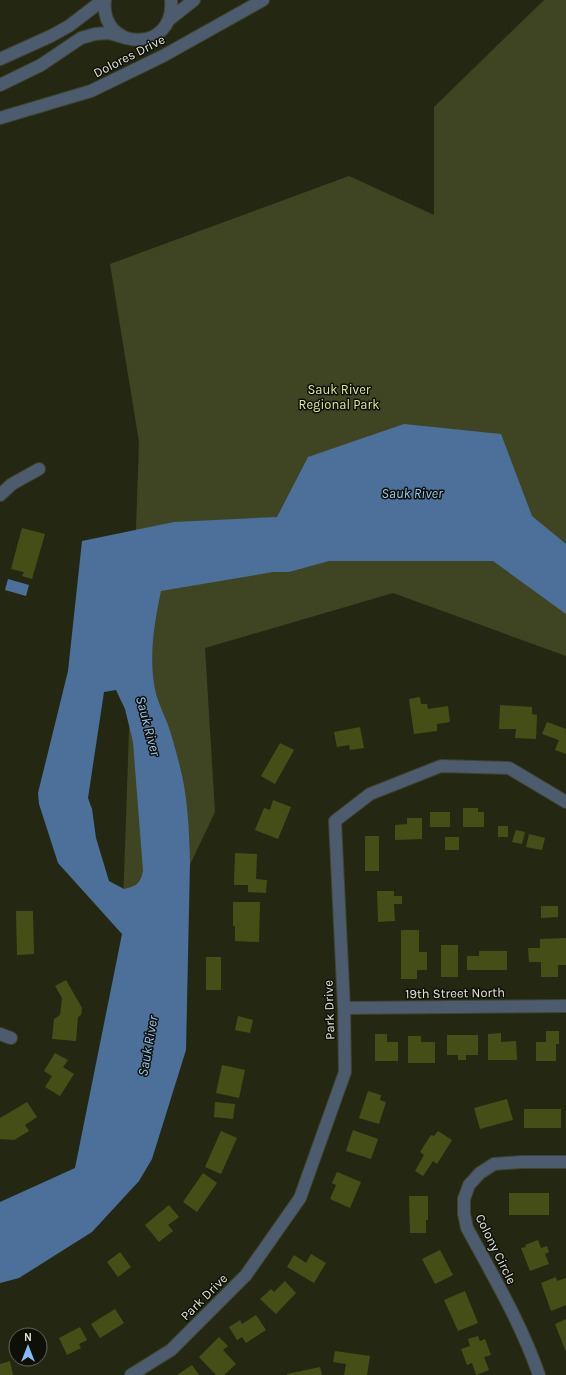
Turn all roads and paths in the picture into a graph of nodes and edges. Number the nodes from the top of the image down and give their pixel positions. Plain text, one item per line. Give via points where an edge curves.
1 (104, 0) edge
2 (171, 0) edge
3 (194, 0) edge
4 (263, 0) edge
5 (170, 19) junction
6 (126, 38) junction
7 (0, 59) edge
8 (0, 85) edge
9 (0, 118) edge
10 (39, 469) dead end
11 (0, 495) edge
12 (566, 802) edge
13 (566, 1006) edge
14 (344, 1008) junction
15 (566, 1162) edge
16 (131, 1375) edge
17 (539, 1375) edge

1 - 6 street via 106,18 110,26 117,34
1 - 7 street via 69,26
2 - 5 street
3 - 5 street
4 - 9 street, Dolores Drive via 163,56 91,91
5 - 6 street via 165,28 147,40 136,41
6 - 8 street via 109,33 82,38 41,65
10 - 11 street via 12,484
12 - 14 street, Park Drive via 509,768 441,766 370,794 335,821
13 - 14 street, 19th Street North
14 - 16 street, Park Drive via 345,1072 300,1198 246,1275 170,1350
15 - 17 street, Colony Circle via 494,1164 480,1172 464,1199 467,1228 516,1318

